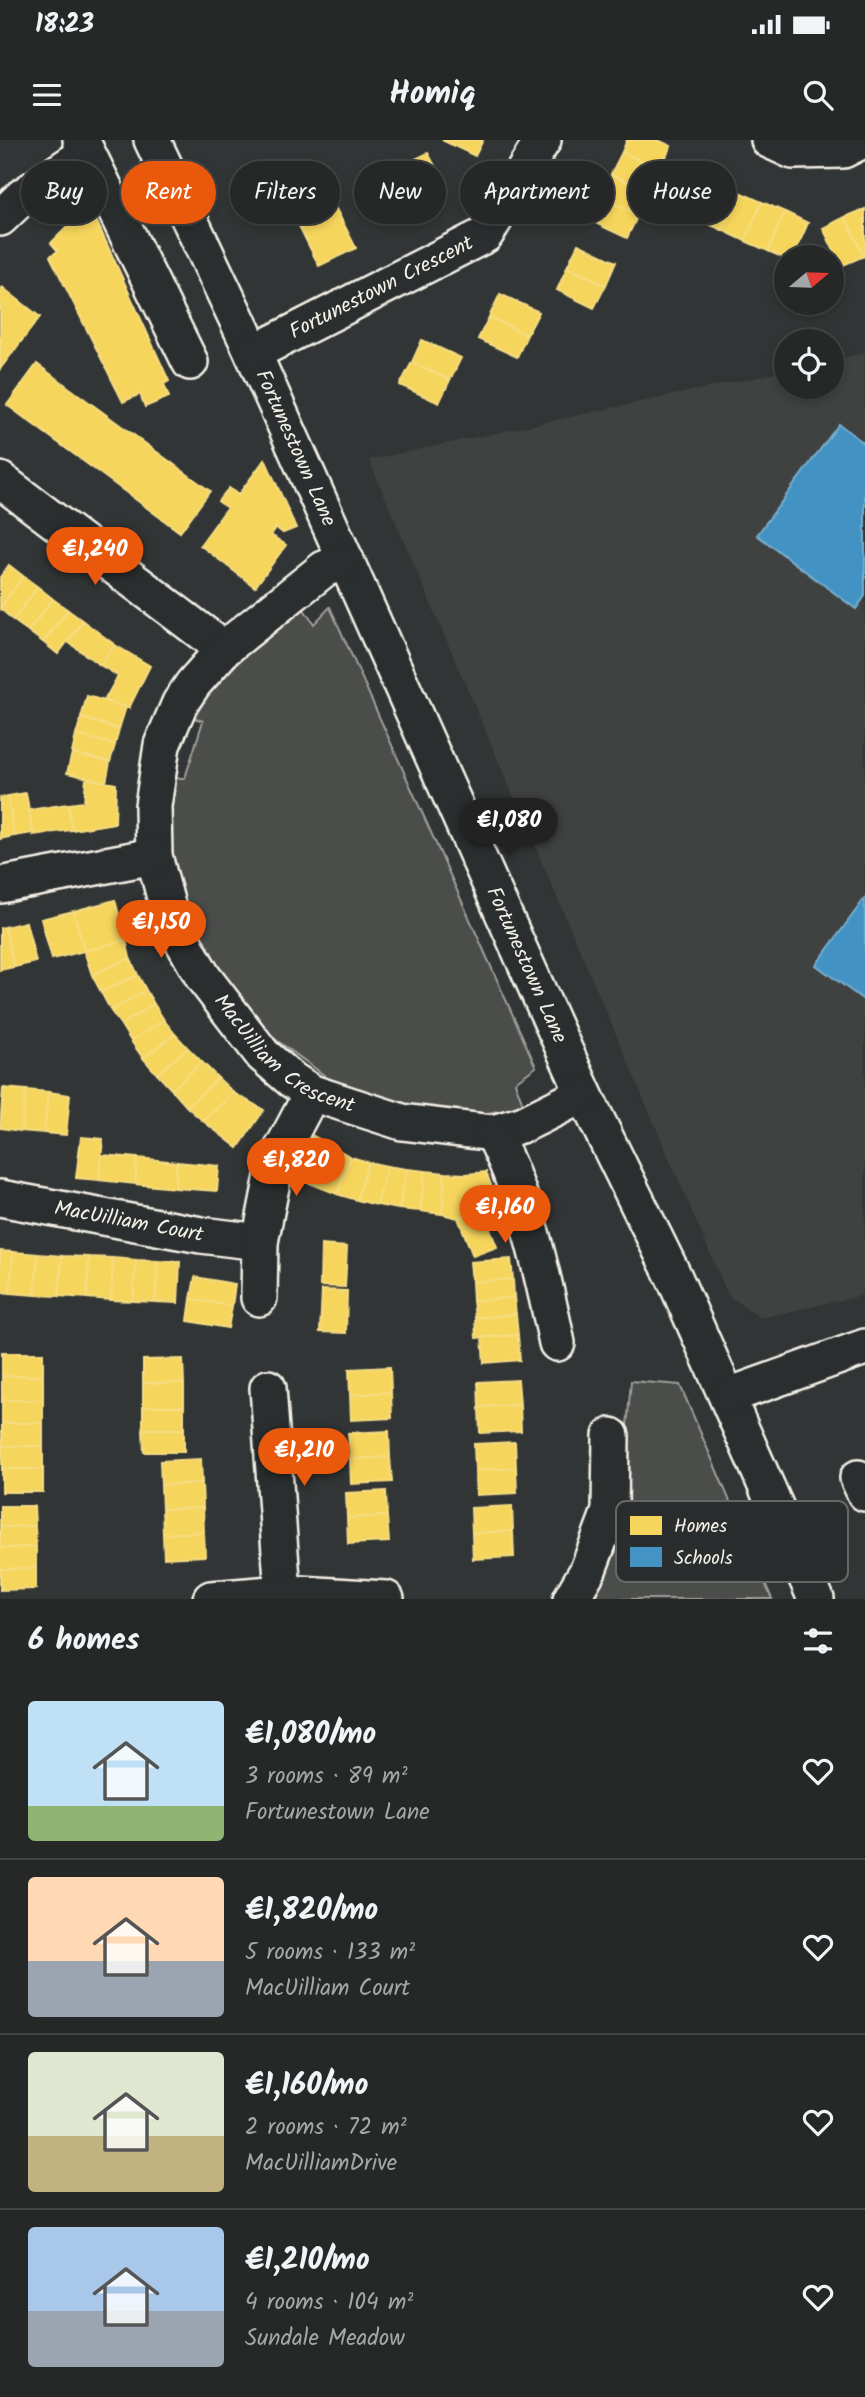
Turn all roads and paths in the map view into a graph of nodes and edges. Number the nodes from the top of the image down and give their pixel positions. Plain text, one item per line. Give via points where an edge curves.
1 (152, 140) edge
2 (542, 140) edge
3 (769, 140) edge
4 (863, 140) edge
5 (84, 147) edge
6 (0, 218) edge
7 (253, 353) junction
8 (190, 362) dead end
9 (0, 480) edge
10 (346, 561) junction
11 (224, 649) junction
12 (154, 856) junction
13 (0, 885) edge
14 (312, 1093) junction
15 (584, 1094) junction
16 (493, 1133) junction
17 (0, 1198) edge
18 (260, 1242) junction
19 (259, 1298) dead end
20 (557, 1343) dead end
21 (865, 1347) edge
22 (268, 1388) dead end
23 (728, 1396) junction
24 (611, 1436) dead end
25 (774, 1501) edge
26 (809, 1582) edge
27 (284, 1593) junction
28 (211, 1599) edge
29 (386, 1599) edge
30 (571, 1599) edge
31 (816, 1599) edge

1 - 7 street, Fortunestown Lane
2 - 7 street, Fortunestown Crescent via 485,235
3 - 4 street via 793,151 844,150
5 - 6 street
5 - 8 street
7 - 10 street, Fortunestown Lane
9 - 11 street
10 - 11 street, MacUilliam Crescent via 324,569
10 - 15 street, Fortunestown Lane
11 - 12 street, MacUilliam Crescent via 180,703 162,745 153,806
12 - 13 street
12 - 14 street, MacUilliam Crescent via 170,920 203,977 263,1055
14 - 16 street, MacUilliam Crescent via 401,1122
14 - 18 street via 276,1161
15 - 16 street, MacUilliam Crescent via 524,1124
15 - 23 street, Fortunestown Lane
16 - 20 street via 507,1161 541,1265
17 - 18 street, MacUilliam Court
18 - 19 street
21 - 23 street
22 - 27 street
23 - 25 street, Fortunestown Lane
24 - 30 street via 610,1511 588,1570
26 - 31 street, Fortunestown Lane
27 - 28 street
27 - 29 street

